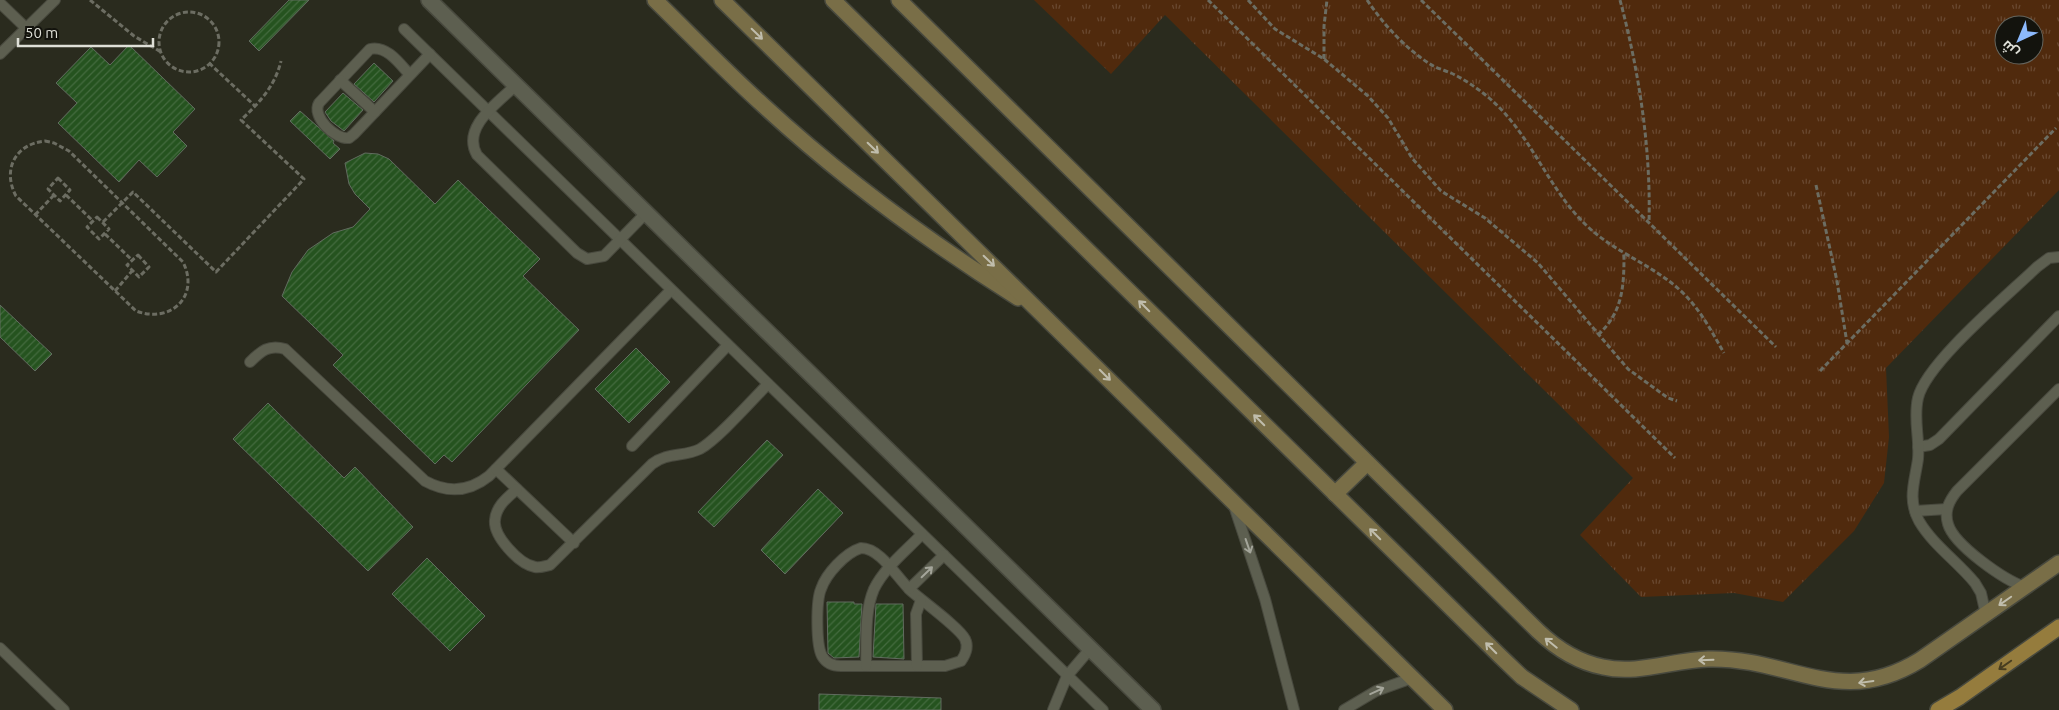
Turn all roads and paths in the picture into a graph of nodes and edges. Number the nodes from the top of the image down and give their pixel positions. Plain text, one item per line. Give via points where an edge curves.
1 (90, 0) edge
2 (430, 0) edge
3 (655, 0) edge
4 (722, 0) edge
5 (833, 0) edge
6 (899, 0) edge
7 (1208, 0) edge
8 (1248, 0) edge
9 (1327, 0) edge
10 (1367, 0) edge
11 (1421, 0) edge
12 (1620, 0) edge
13 (52, 1) edge
14 (0, 3) edge
15 (26, 28) junction
16 (404, 29) dead end
17 (161, 52) junction
18 (0, 54) edge
19 (430, 54) junction
20 (1324, 59) junction
21 (281, 61) dead end
22 (209, 63) junction
23 (410, 74) junction
24 (340, 80) junction
25 (516, 85) junction
26 (255, 106) junction
27 (374, 112) junction
28 (489, 112) junction
29 (2056, 128) dead end
30 (1816, 185) dead end
31 (66, 194) junction
32 (54, 195) junction
33 (122, 203) junction
34 (646, 212) junction
35 (35, 215) junction
36 (93, 221) junction
37 (103, 222) junction
38 (1648, 223) junction
39 (104, 234) junction
40 (620, 240) junction
41 (1624, 254) junction
42 (2059, 257) edge
43 (132, 260) junction
44 (132, 271) junction
45 (671, 290) junction
46 (115, 291) junction
47 (1042, 313) junction
48 (2059, 316) edge
49 (1598, 335) junction
50 (1847, 343) junction
51 (728, 345) junction
52 (1776, 347) dead end
53 (1724, 353) dead end
54 (250, 362) dead end
55 (1820, 371) dead end
56 (768, 384) junction
57 (2059, 389) edge
58 (1677, 400) dead end
59 (632, 446) dead end
60 (1918, 447) junction
61 (1675, 458) dead end
62 (1367, 463) junction
63 (496, 469) junction
64 (516, 489) junction
65 (1335, 494) junction
66 (1232, 500) junction
67 (1947, 510) junction
68 (1915, 512) junction
69 (922, 534) junction
70 (574, 543) junction
71 (944, 555) junction
72 (2059, 563) edge
73 (889, 568) junction
74 (2025, 587) junction
75 (909, 589) junction
76 (921, 600) junction
77 (1986, 615) junction
78 (2059, 627) edge
79 (0, 648) edge
80 (1090, 649) junction
81 (866, 666) junction
82 (917, 666) junction
83 (1067, 676) junction
84 (1412, 678) junction
85 (64, 710) edge
86 (1053, 710) edge
87 (1103, 710) edge
88 (1152, 710) edge
89 (1294, 710) edge
90 (1344, 710) edge
91 (1445, 710) edge
92 (1570, 710) edge
93 (1938, 710) edge

1 - 17 path via 134,36
2 - 25 street
3 - 47 main road via 763,106 862,189 925,237
4 -> 47 main road
65 -> 5 main road
6 - 62 main road
7 - 61 path
8 - 20 path via 1275,29
9 - 20 path
10 - 41 path via 1381,21 1405,44 1431,65 1454,74 1484,94 1506,115 1584,224
11 - 38 path
12 - 38 path via 1630,34 1641,108 1650,182
13 - 15 lane
14 - 15 lane
15 - 18 lane
16 - 19 lane
17 - 22 path via 170,65 186,71
17 - 22 path via 159,43 163,27 175,15 192,12 208,18 217,32 218,49
19 - 23 lane
19 - 28 lane
20 - 49 path via 1368,96 1388,118 1412,158 1440,191 1485,218 1538,263
21 - 26 path via 273,83
22 - 26 path
23 - 24 lane via 387,52 374,48
23 - 27 lane
24 - 27 lane
24 - 27 lane via 316,108 318,117 336,134 345,139 352,136
25 - 28 lane
25 - 34 street
26 - 33 path via 241,120 304,179 216,272 133,192
28 - 40 lane
28 - 40 lane via 474,131 474,150 522,200 582,257 598,259
29 - 50 path
30 - 50 path
31 - 32 path via 60,201
31 - 32 path via 70,190 58,178 48,189
31 - 36 path
32 - 35 path
33 - 35 path via 62,146 36,142 21,150 10,172 16,196
33 - 37 path
33 - 46 path via 183,262 189,273 189,282 178,305 162,314 136,311
34 - 40 lane
34 - 80 street
35 - 46 path
36 - 37 path via 98,217
36 - 39 path via 87,227 99,239
37 - 39 path via 109,229
38 - 52 path
39 - 43 path
40 - 45 lane
41 - 49 path via 1620,303 1611,323
41 - 53 path via 1646,265 1683,293 1703,316
42 - 60 lane via 2050,258 2037,267 1931,370 1921,386 1916,405
43 - 44 path via 127,266
43 - 44 path via 138,255 149,267 139,278
44 - 46 path
45 - 51 lane
45 - 63 lane
47 -> 66 main road
48 - 60 lane via 1939,439
49 - 58 path via 1640,379 1668,398
50 - 55 path
51 - 56 lane
51 - 59 lane
54 - 63 lane via 259,352 272,347 291,352 417,475 433,486 462,489 481,482
56 - 69 lane
56 - 70 lane via 701,448 664,456 652,464
57 - 67 lane via 1957,491
60 - 68 lane via 1911,488
62 - 65 main road
77 -> 62 main road via 1906,669 1859,683 1831,682 1735,660 1681,661 1638,669 1605,668 1575,658 1549,642
63 - 64 lane
64 - 70 lane
64 - 70 lane via 497,510 495,526 502,541 522,560 535,567 550,565
92 -> 65 main road via 1500,656
66 - 84 main road
66 -> 89 lane via 1265,599
67 - 68 lane
67 - 74 lane via 1948,523 1954,535 2001,576
68 - 77 lane via 1927,532 1975,583
69 - 71 lane
69 - 73 lane
75 -> 71 lane
71 - 83 lane
72 - 74 main road
73 - 75 lane
73 - 81 lane via 874,589 869,605
73 - 81 lane via 872,550 860,548 828,576 820,590 818,607 824,660 835,666
74 -> 77 main road
75 - 76 lane
76 - 82 lane via 916,614
76 - 82 lane via 962,633 966,650 956,664
78 -> 93 main road
79 - 85 lane
80 - 83 lane
80 - 88 street
81 - 82 lane
83 - 86 lane
83 - 87 lane
90 -> 84 lane via 1376,691
84 - 91 main road

